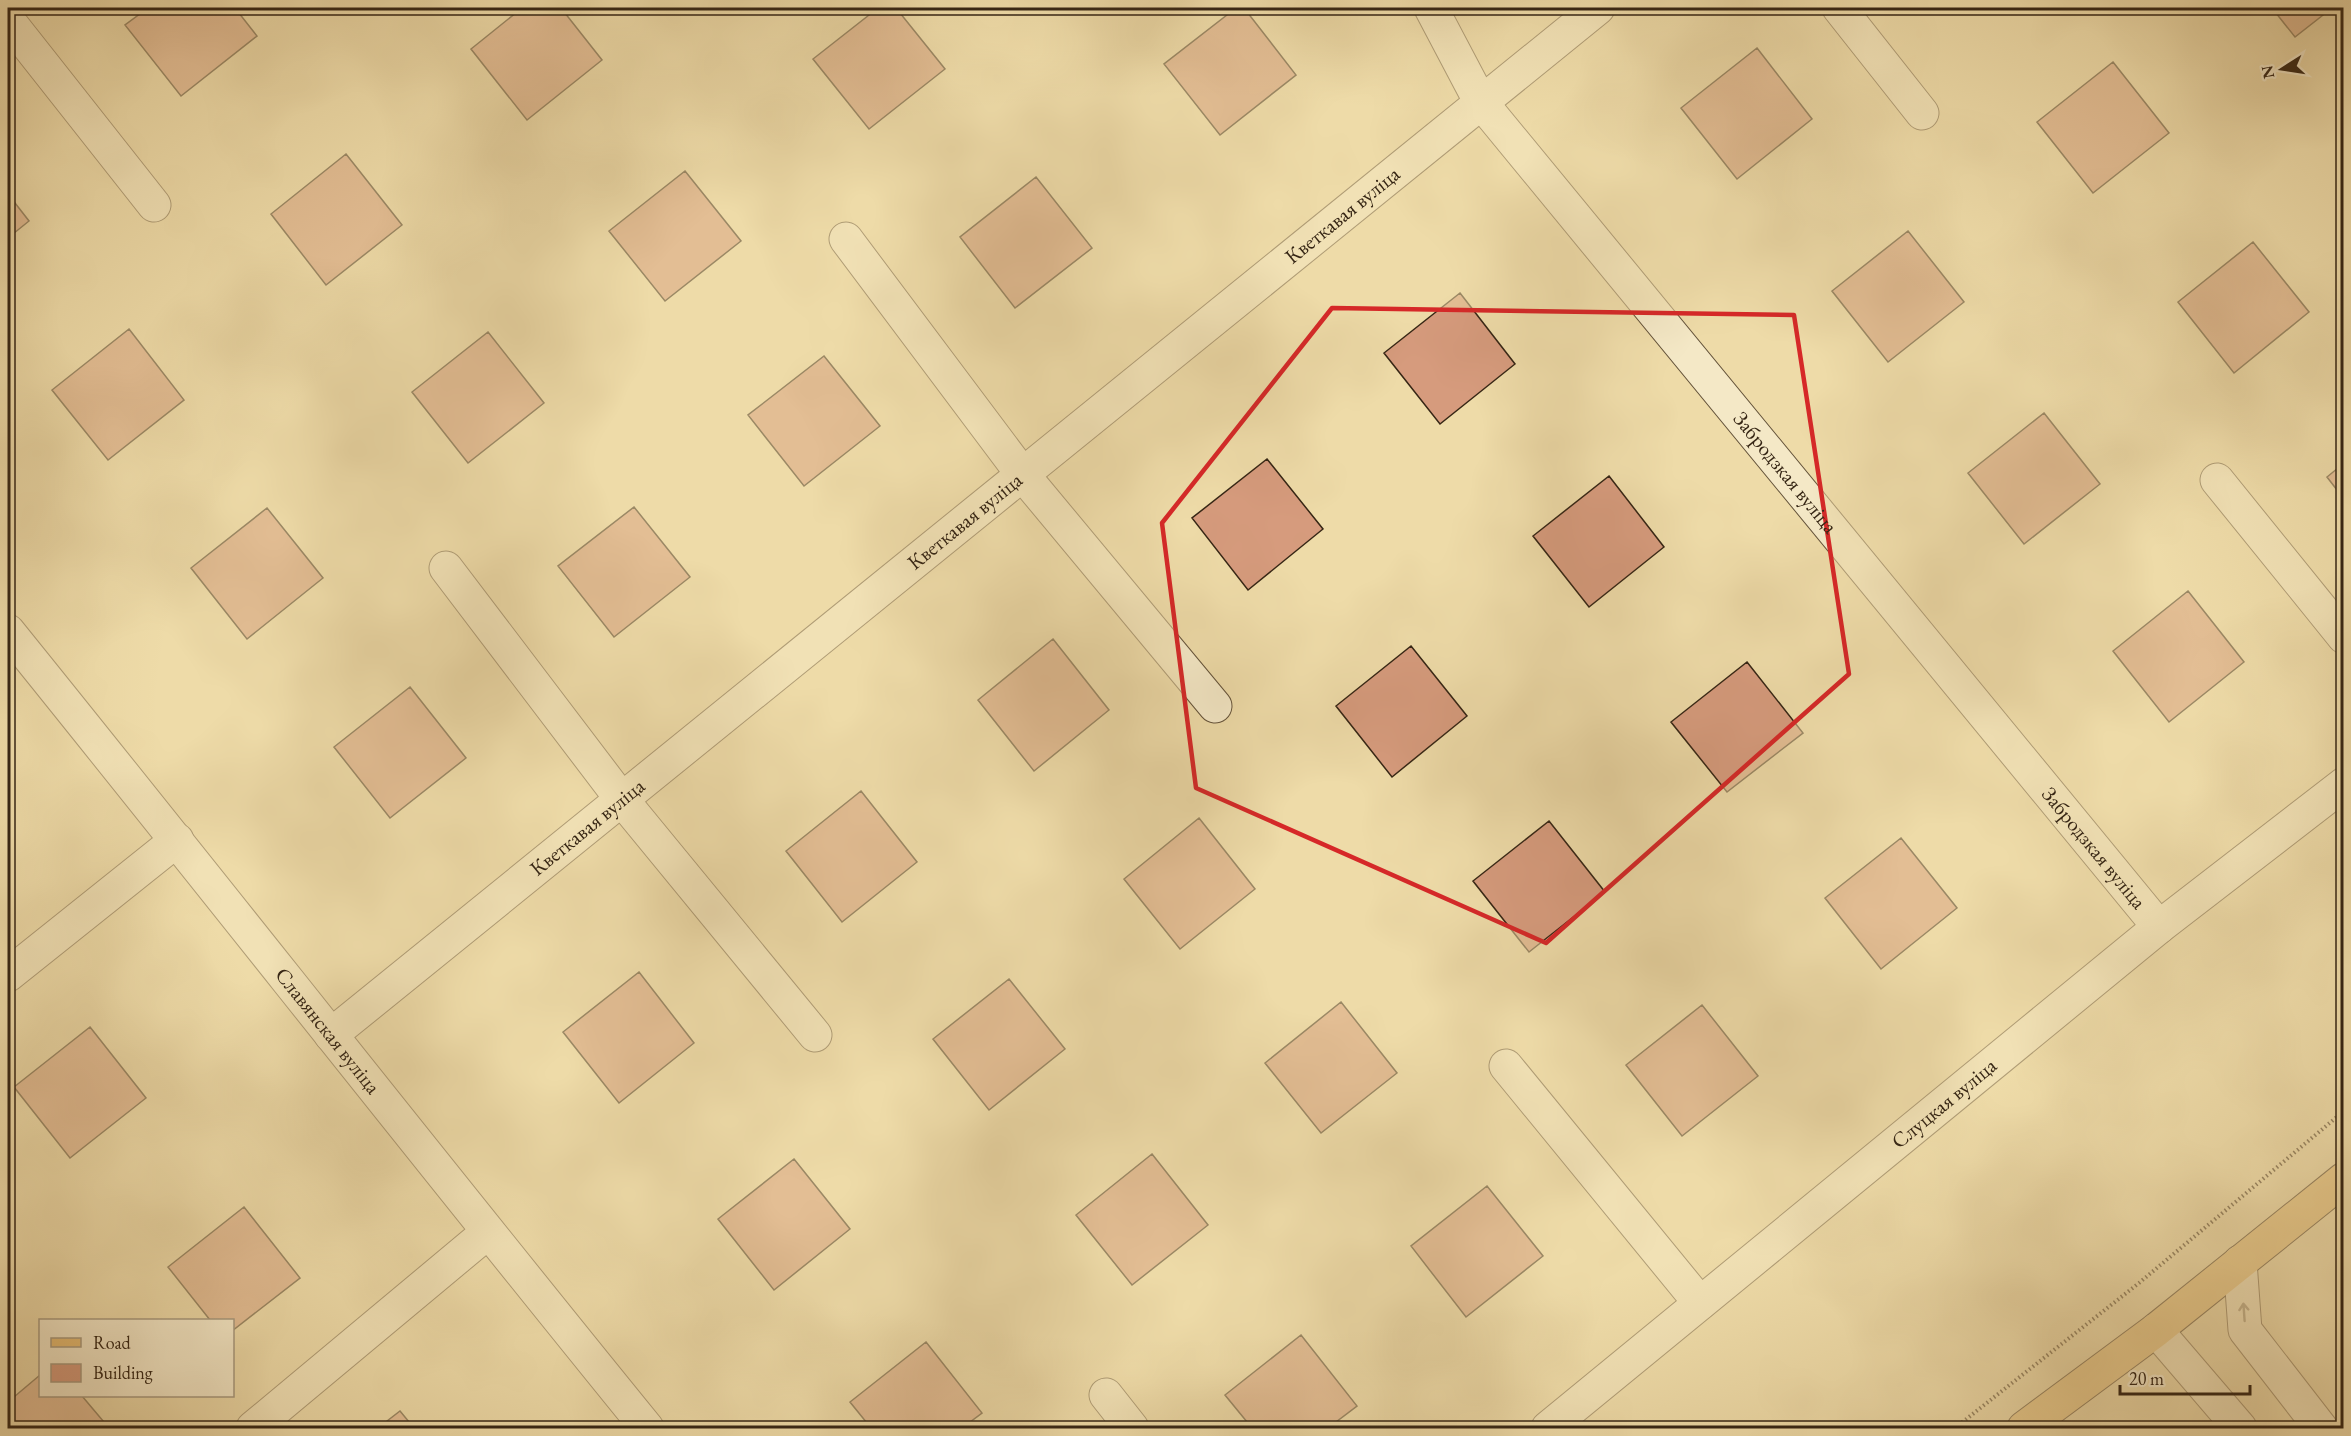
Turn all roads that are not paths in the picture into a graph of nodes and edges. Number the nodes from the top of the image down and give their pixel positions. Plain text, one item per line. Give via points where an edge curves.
1 (1431, 8) edge
2 (1598, 8) edge
3 (1839, 8) edge
4 (8, 20) edge
5 (1480, 101) junction
6 (1922, 113) dead end
7 (154, 205) dead end
8 (846, 239) dead end
9 (1023, 475) junction
10 (2217, 480) dead end
11 (446, 568) dead end
12 (8, 631) edge
13 (2343, 637) edge
14 (1215, 706) dead end
15 (2343, 784) edge
16 (623, 801) junction
17 (177, 840) junction
18 (2159, 927) junction
19 (8, 975) edge
20 (331, 1035) junction
21 (815, 1035) dead end
22 (1506, 1066) dead end
23 (2343, 1179) edge
24 (488, 1232) junction
25 (2240, 1263) junction
26 (1700, 1303) junction
27 (2156, 1330) junction
28 (1106, 1395) dead end
29 (253, 1428) edge
30 (647, 1428) edge
31 (1132, 1428) edge
32 (1548, 1428) edge
33 (2024, 1428) edge
34 (2240, 1428) edge
35 (2320, 1428) edge

1 - 5 street, Забродзкая вуліца
2 - 5 street, Кветкавая вуліца
3 - 6 street
4 - 7 street
5 - 9 street, Кветкавая вуліца
5 - 18 street, Забродзкая вуліца
8 - 9 street
9 - 14 street
9 - 16 street, Кветкавая вуліца
10 - 13 street
11 - 16 street
12 - 17 street, Славянская вуліца
15 - 18 street, Слуцкая вуліца
16 - 20 street, Кветкавая вуліца
16 - 21 street
17 - 19 street
17 - 20 street, Славянская вуліца
18 - 26 street, Слуцкая вуліца
20 - 24 street, Славянская вуліца
22 - 26 street
23 - 25 main road
24 - 29 street
24 - 30 street, Славянская вуліца
25 - 27 main road
35 -> 25 street via 2245,1330
26 - 32 street, Слуцкая вуліца
27 - 33 main road
27 - 34 street
28 - 31 street

